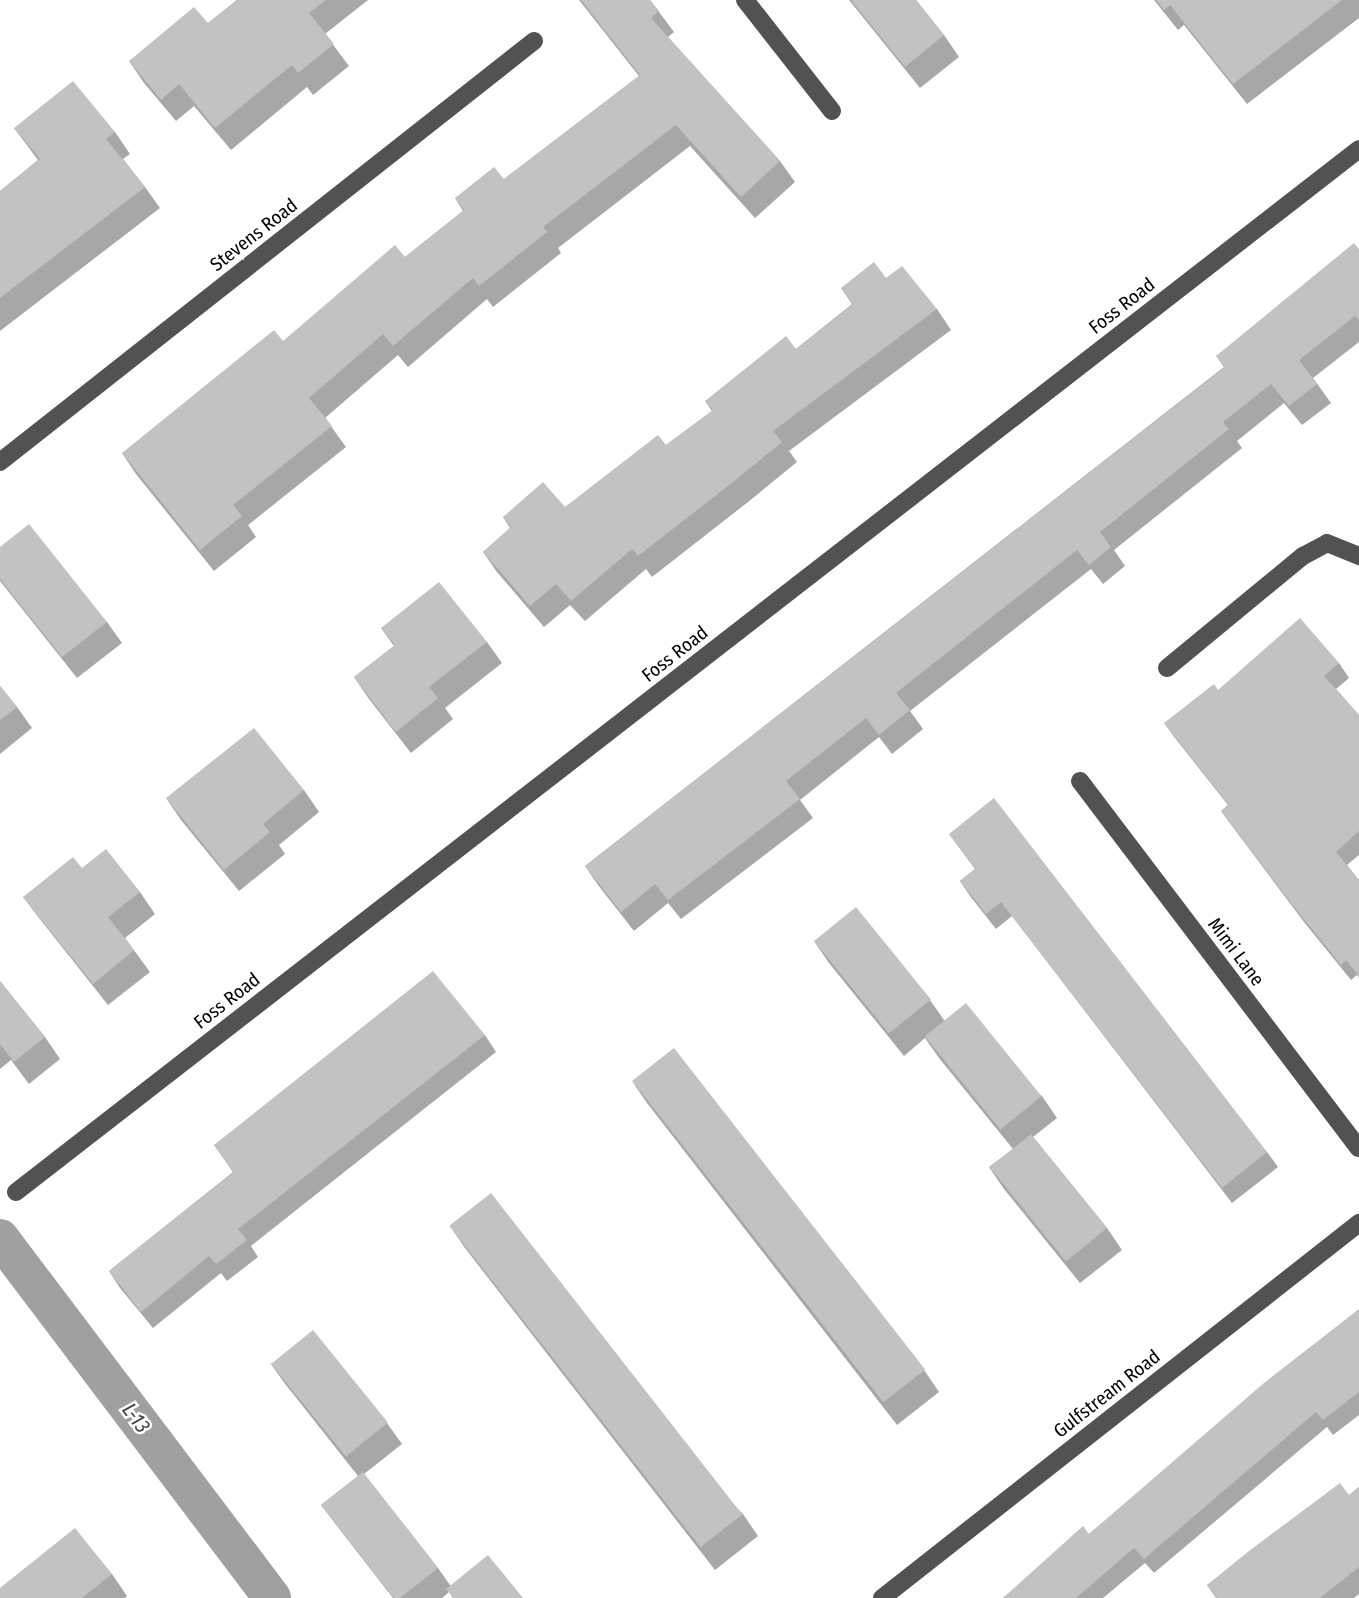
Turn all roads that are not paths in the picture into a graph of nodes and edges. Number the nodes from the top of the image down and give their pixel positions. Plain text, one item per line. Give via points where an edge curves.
1 (745, 0) edge
2 (534, 41) dead end
3 (832, 111) dead end
4 (1359, 149) edge
5 (0, 462) edge
6 (1357, 553) edge
7 (1167, 668) dead end
8 (1080, 781) dead end
9 (1359, 1148) edge
10 (16, 1192) dead end
11 (1359, 1223) edge
12 (882, 1598) edge

1 - 3 street
2 - 5 street, Stevens Road
4 - 10 street, Foss Road
6 - 7 street via 1327,543 1303,556
8 - 9 street, Mimi Lane
11 - 12 street, Gulfstream Road

